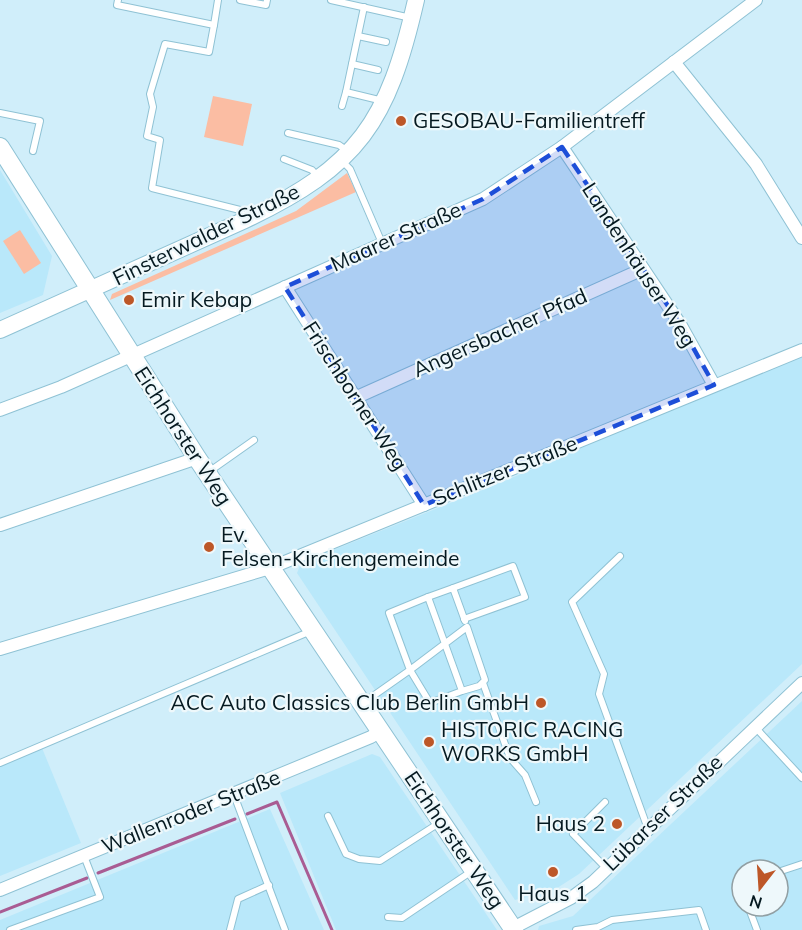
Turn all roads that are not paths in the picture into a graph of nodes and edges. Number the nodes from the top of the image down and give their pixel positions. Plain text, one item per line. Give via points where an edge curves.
1 (118, 0) edge
2 (218, 0) edge
3 (240, 0) edge
4 (267, 0) edge
5 (331, 0) edge
6 (416, 0) edge
7 (756, 0) edge
8 (364, 7) junction
9 (412, 18) junction
10 (214, 25) junction
11 (358, 36) junction
12 (386, 42) dead end
13 (674, 62) junction
14 (352, 64) junction
15 (378, 70) dead end
16 (346, 92) junction
17 (384, 101) junction
18 (342, 106) dead end
19 (0, 112) edge
20 (288, 133) dead end
21 (0, 147) edge
22 (562, 147) junction
23 (33, 151) dead end
24 (345, 157) junction
25 (284, 159) dead end
26 (319, 179) junction
27 (245, 220) junction
28 (802, 238) edge
29 (382, 244) junction
30 (643, 269) junction
31 (285, 287) junction
32 (90, 290) junction
33 (0, 330) edge
34 (802, 350) edge
35 (130, 355) junction
36 (714, 385) junction
37 (357, 398) junction
38 (0, 410) edge
39 (254, 440) dead end
40 (202, 465) junction
41 (424, 505) junction
42 (0, 525) edge
43 (620, 556) dead end
44 (270, 568) junction
45 (453, 588) junction
46 (429, 597) junction
47 (464, 619) junction
48 (467, 627) junction
49 (312, 631) junction
50 (444, 643) junction
51 (0, 649) edge
52 (410, 670) junction
53 (802, 682) edge
54 (483, 683) junction
55 (462, 691) junction
56 (362, 704) junction
57 (754, 727) junction
58 (380, 730) junction
59 (0, 763) edge
60 (802, 778) edge
61 (234, 795) junction
62 (536, 802) dead end
63 (605, 802) dead end
64 (328, 816) dead end
65 (442, 821) junction
66 (648, 829) junction
67 (84, 856) junction
68 (606, 868) junction
69 (475, 869) junction
70 (269, 885) junction
71 (0, 890) edge
72 (388, 917) dead end
73 (514, 929) edge
74 (10, 930) edge
75 (230, 930) edge
76 (285, 930) edge
77 (576, 930) edge
78 (706, 930) edge

1 - 10 lane via 117,5
2 - 10 lane
3 - 4 lane via 266,5
5 - 8 lane
6 - 9 street, Finsterwalder Straße
7 - 13 street, Maarer Straße
8 - 9 lane
8 - 11 lane
9 - 17 street, Finsterwalder Straße via 399,67
10 - 27 lane via 209,52 165,44 158,62 150,94 153,107 147,136 160,140 152,188 240,210
11 - 12 lane
11 - 14 lane
13 - 22 street, Maarer Straße
13 - 28 street via 756,164
14 - 15 lane
14 - 16 lane
16 - 17 lane
16 - 18 lane
17 - 24 street, Finsterwalder Straße
19 - 23 lane via 40,121
20 - 24 lane via 339,145
21 - 32 main road, Eichhorster Weg
22 - 29 street, Maarer Straße via 483,199
22 - 30 street, Landenhäuser Weg
24 - 26 street, Finsterwalder Straße
24 - 29 lane
25 - 26 lane via 312,170
26 - 27 street, Finsterwalder Straße
27 - 32 street, Finsterwalder Straße
29 - 31 street, Maarer Straße
30 - 36 street, Landenhäuser Weg
30 - 37 street, Angersbacher Pfad
31 - 35 street, Maarer Straße
31 - 37 street, Frischborner Weg
32 - 33 street, Finsterwalder Straße
32 - 35 main road, Eichhorster Weg
34 - 36 street, Schlitzer Straße
35 - 38 street, Maarer Straße
35 - 40 main road, Eichhorster Weg
36 - 41 street, Schlitzer Straße
37 - 41 street, Frischborner Weg
39 - 40 lane
40 - 42 street via 189,463
40 - 44 main road, Eichhorster Weg
41 - 44 street, Schlitzer Straße
43 - 66 lane via 572,602 604,674 599,694
44 - 49 main road, Eichhorster Weg
44 - 51 street, Schlitzer Straße
45 - 46 lane
45 - 47 lane
45 - 47 lane via 513,566 525,597
46 - 50 lane
46 - 52 lane via 389,613
47 - 48 lane
48 - 50 lane
48 - 54 lane
49 - 56 main road, Eichhorster Weg
49 - 59 lane
50 - 52 lane
50 - 55 lane
52 - 55 lane via 430,702
52 - 56 lane
53 - 57 street, Lübarser Straße
54 - 55 lane
54 - 62 lane via 510,758 525,775
56 - 58 main road, Eichhorster Weg
57 - 60 lane
57 - 66 street, Lübarser Straße
58 - 61 street, Wallenroder Straße
58 - 65 main road, Eichhorster Weg
61 - 67 street, Wallenroder Straße
61 - 70 lane
63 - 68 lane via 573,834
64 - 65 lane via 346,854 380,861
65 - 69 main road, Eichhorster Weg
66 - 68 street, Lübarser Straße
67 - 71 street, Wallenroder Straße
67 - 74 lane via 100,897
68 - 73 street, Lübarser Straße via 572,898
69 - 72 lane via 402,918
69 - 73 main road, Eichhorster Weg
70 - 75 lane via 238,899
70 - 76 lane
77 - 78 lane via 612,920 699,910

